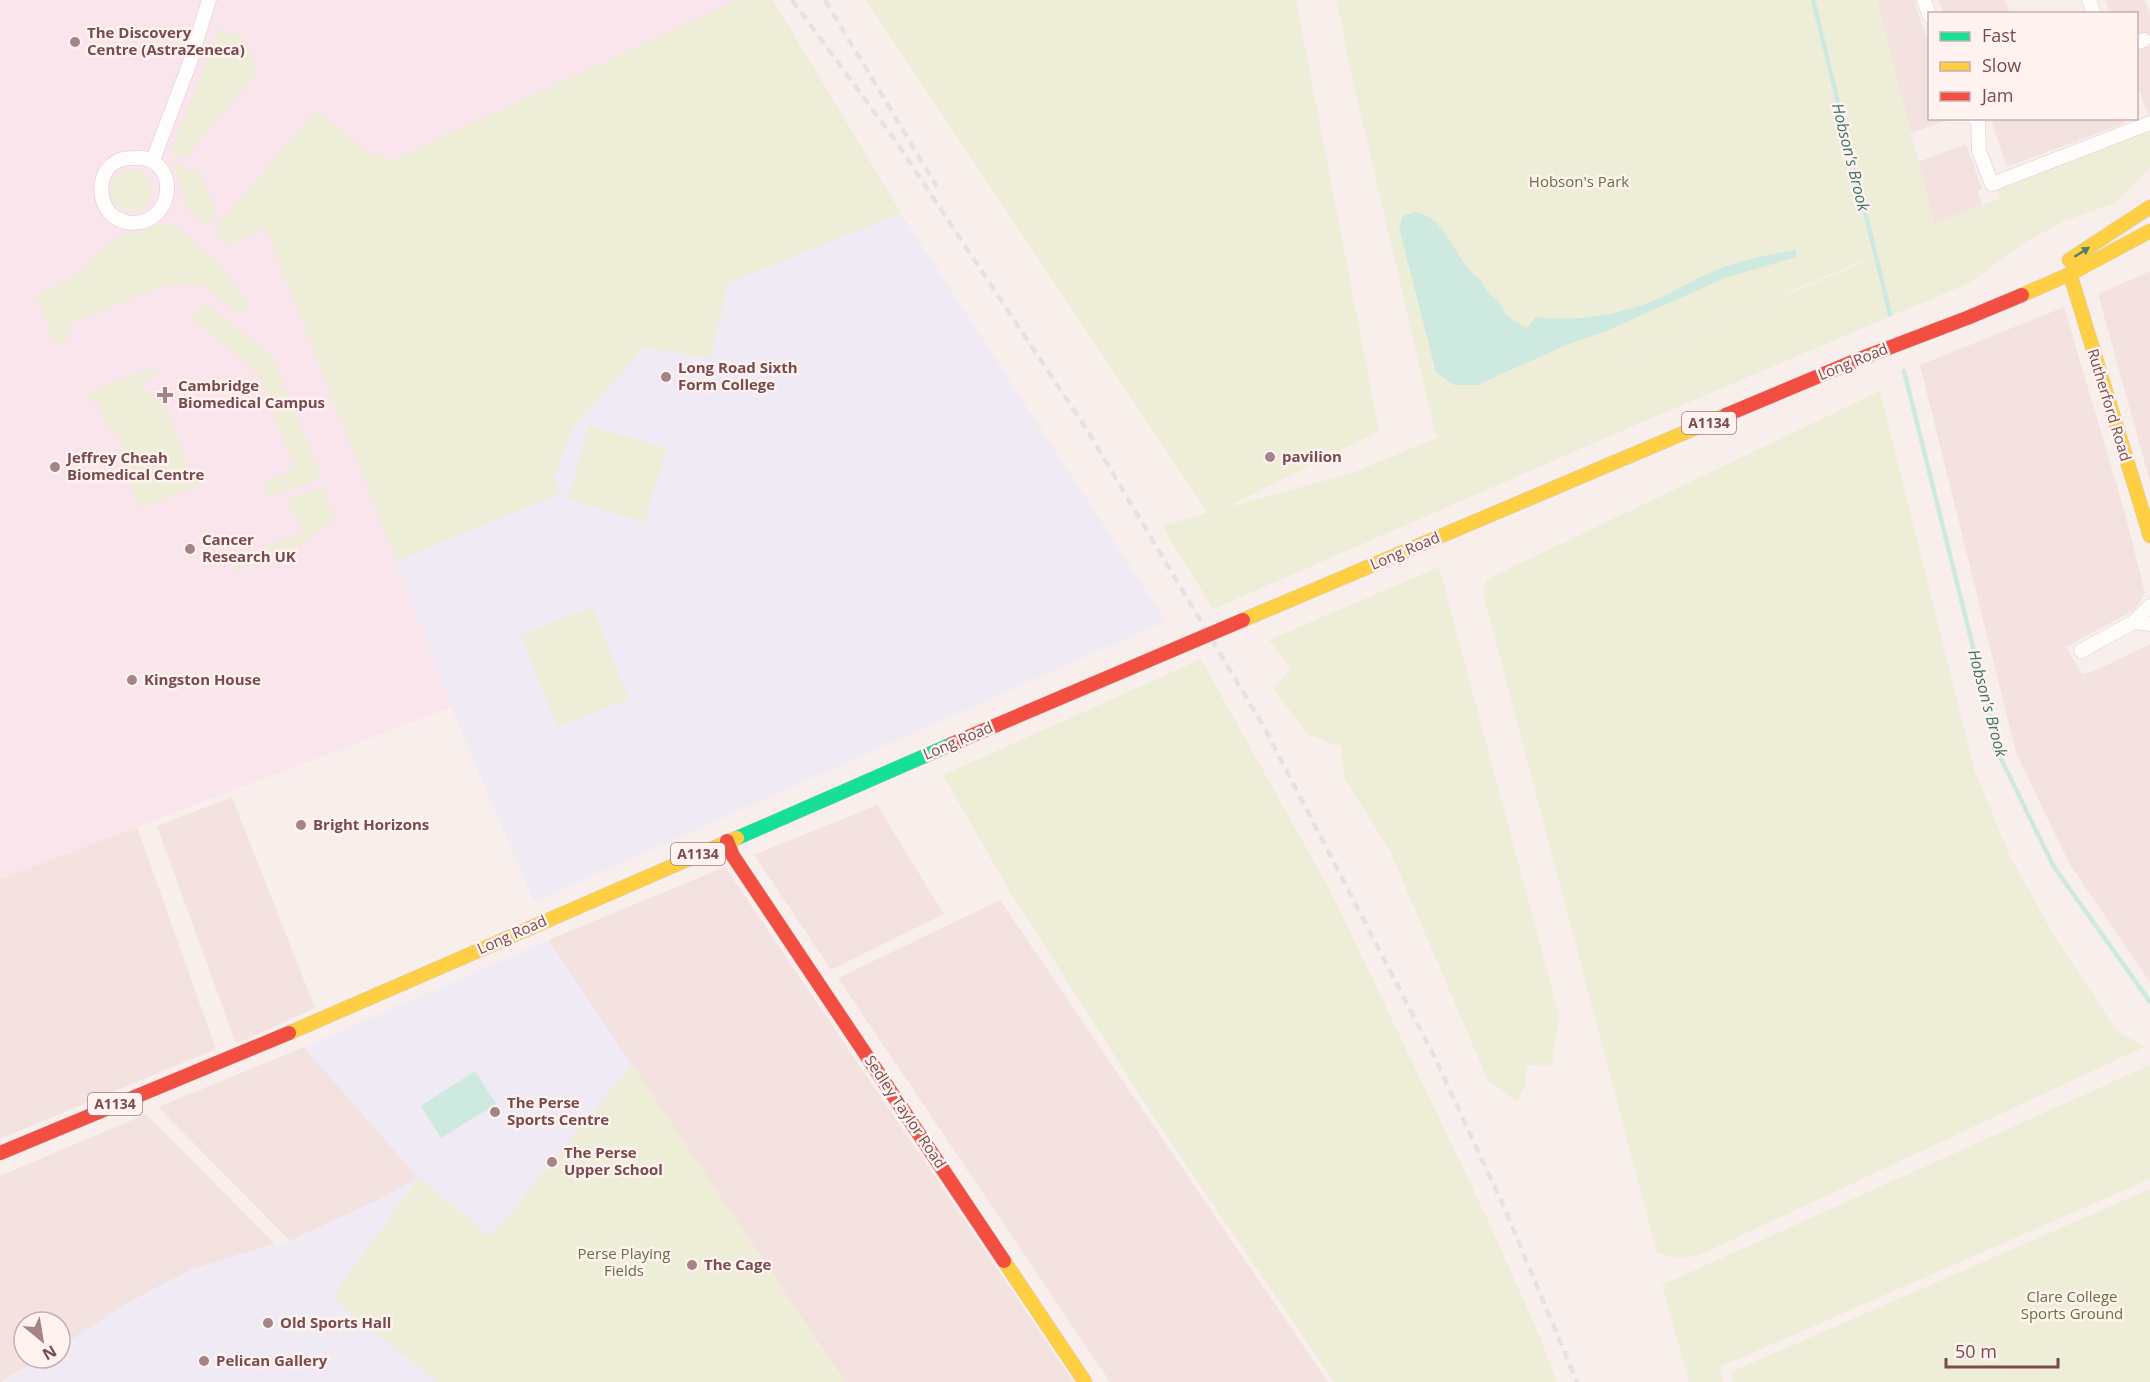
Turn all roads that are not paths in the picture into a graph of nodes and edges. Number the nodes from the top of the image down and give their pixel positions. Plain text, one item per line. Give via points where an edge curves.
1 (209, 0) edge
2 (1976, 120) edge
3 (2142, 123) edge
4 (153, 160) junction
5 (2150, 207) edge
6 (2150, 231) edge
7 (2070, 274) junction
8 (1918, 335) junction
9 (2150, 536) edge
10 (2150, 606) edge
11 (2134, 622) junction
12 (2150, 624) edge
13 (2081, 651) dead end
14 (727, 841) junction
15 (0, 1153) edge
16 (1085, 1382) edge

1 - 4 street
2 - 3 street via 1979,151 1992,184
4 - 4 street via 166,180 162,208 142,223 128,223 113,216 101,196 105,173 122,159
8 -> 5 main road, Long Road / A1134 via 2078,255
6 - 7 main road, Long Road / A1134
7 - 8 main road, Long Road / A1134
7 - 9 main road, Rutherford Road
8 - 14 main road, Long Road / A1134, bridge
10 - 11 street
11 - 12 street
11 - 13 street
14 - 15 main road, Long Road / A1134 via 253,1048
14 - 16 main road, Sedley Taylor Road

